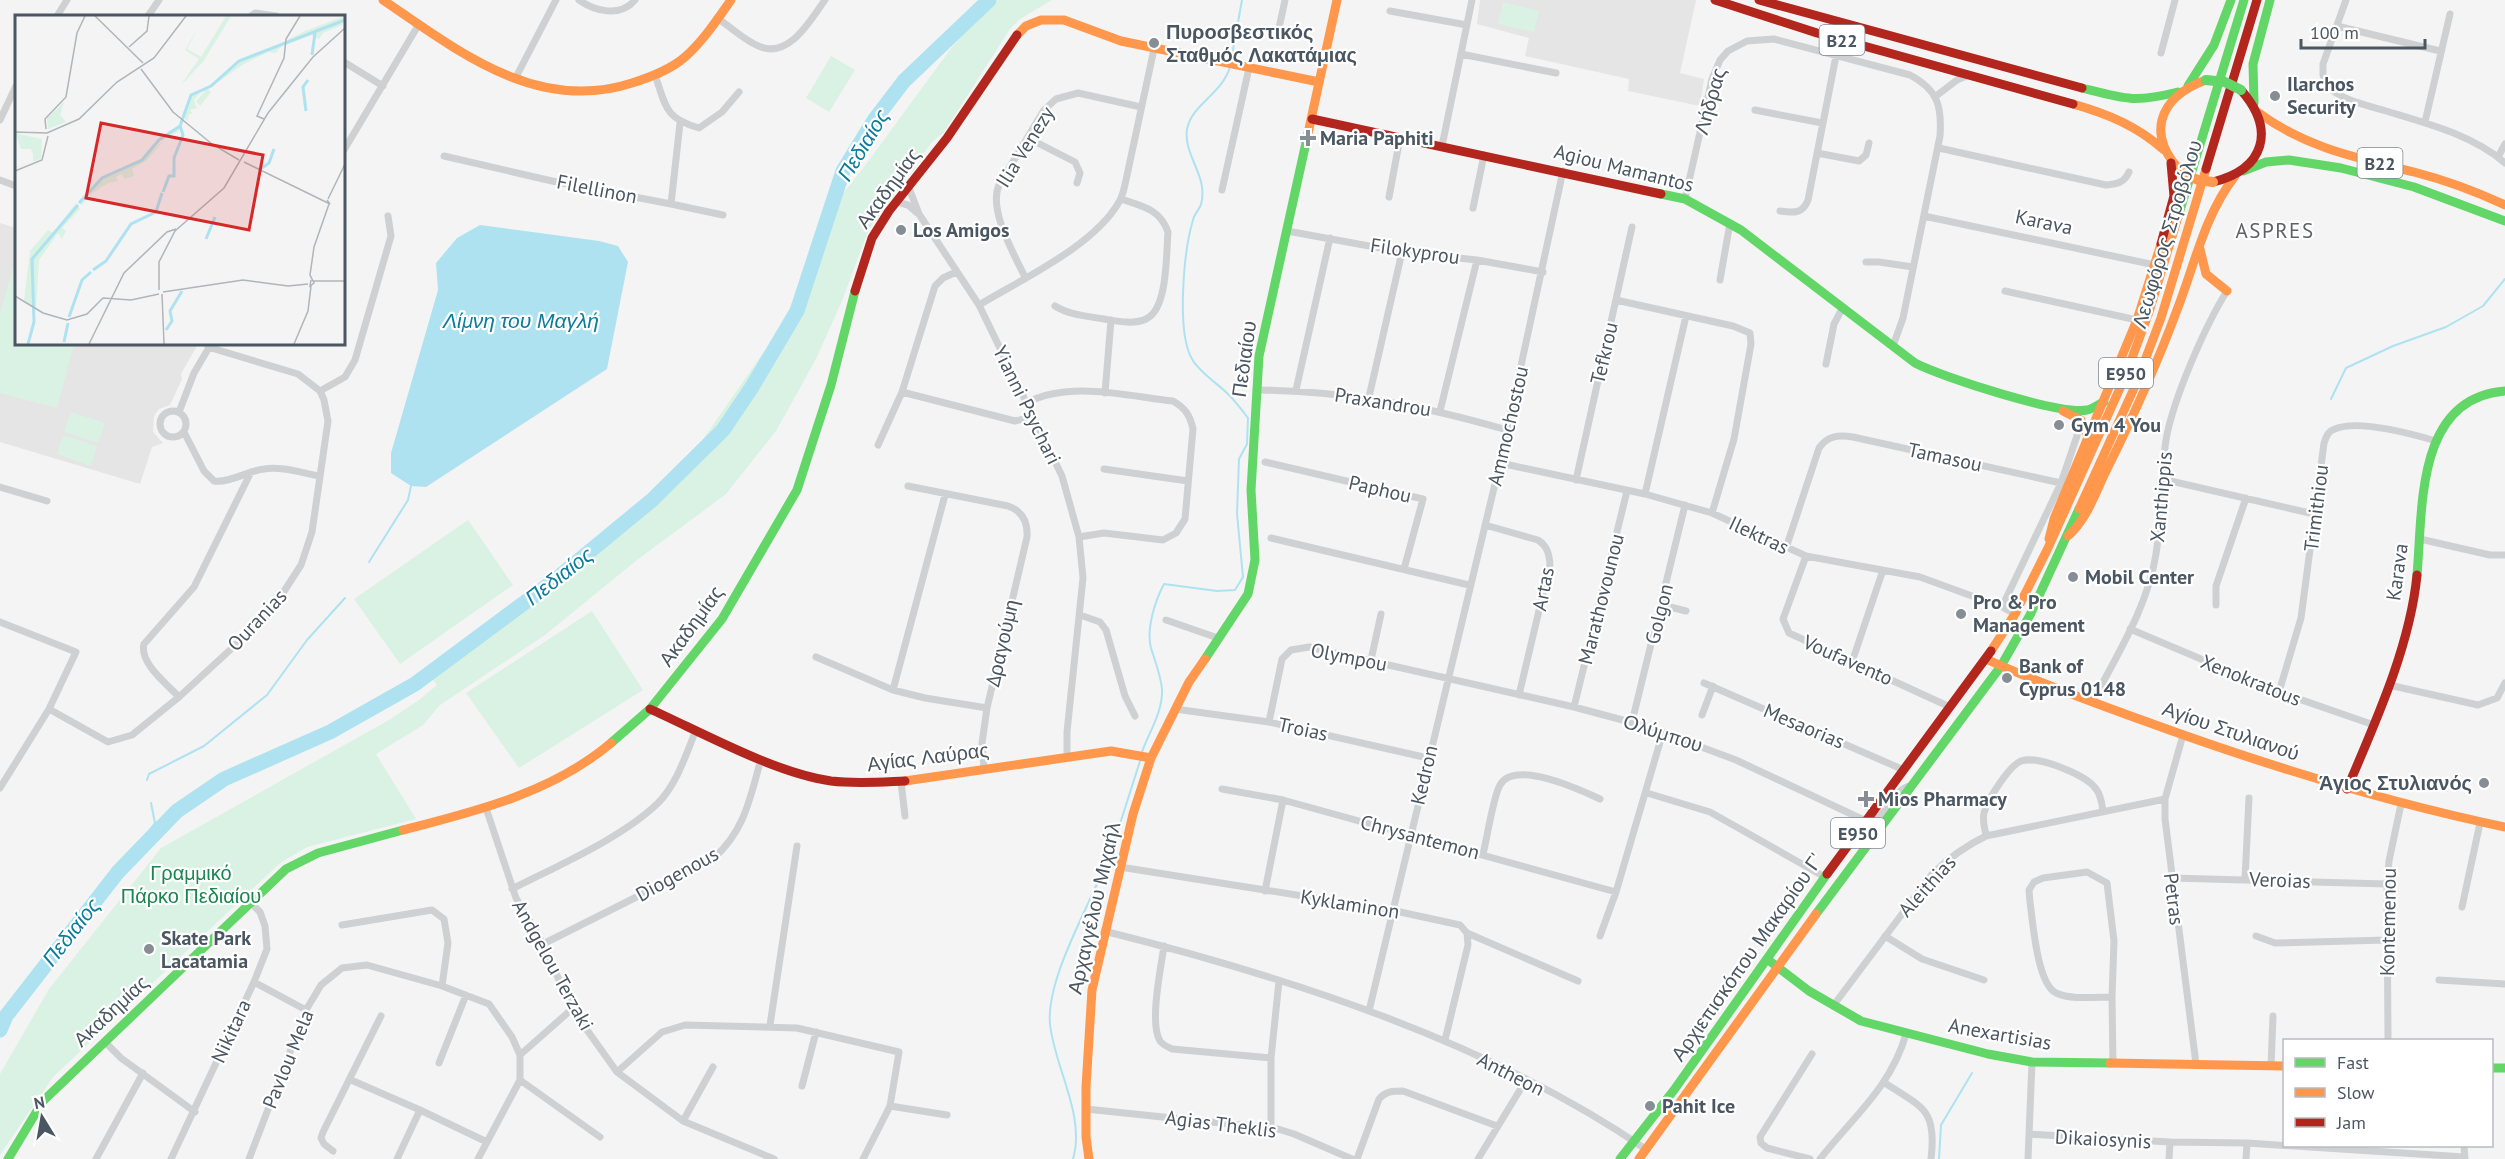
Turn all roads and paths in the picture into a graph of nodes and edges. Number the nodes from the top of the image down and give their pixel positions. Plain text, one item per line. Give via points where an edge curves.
1 (68, 0) edge
2 (159, 0) edge
3 (383, 0) edge
4 (556, 0) edge
5 (579, 0) edge
6 (635, 0) edge
7 (731, 0) edge
8 (825, 0) edge
9 (1285, 0) edge
10 (1336, 0) edge
11 (1473, 0) edge
12 (1715, 0) edge
13 (1792, 0) edge
14 (2175, 0) edge
15 (2231, 0) edge
16 (2244, 0) edge
17 (2257, 0) edge
18 (2270, 0) edge
19 (2346, 0) edge
20 (1765, 1) edge
21 (1390, 11) dead end
22 (1802, 14) junction
23 (58, 15) edge
24 (149, 15) edge
25 (252, 15) edge
26 (269, 15) edge
27 (2450, 15) dead end
28 (717, 18) junction
29 (419, 24) junction
30 (1467, 25) junction
31 (2337, 26) junction
32 (1279, 28) dead end
33 (1154, 49) junction
34 (2440, 51) junction
35 (2160, 53) dead end
36 (1461, 54) junction
37 (1836, 56) junction
38 (345, 63) edge
39 (1249, 68) junction
40 (1556, 73) dead end
41 (1971, 74) junction
42 (655, 75) junction
43 (515, 79) junction
44 (1319, 82) junction
45 (383, 86) junction
46 (2188, 86) junction
47 (15, 88) edge
48 (739, 92) dead end
49 (2178, 92) junction
50 (1936, 96) junction
51 (1141, 107) junction
52 (2257, 108) junction
53 (1755, 110) dead end
54 (1312, 119) junction
55 (0, 120) edge
56 (2425, 122) junction
57 (680, 123) junction
58 (1822, 123) junction
59 (1028, 138) junction
60 (1400, 138) junction
61 (1869, 143) dead end
62 (2505, 144) edge
63 (1442, 146) junction
64 (345, 148) edge
65 (1939, 148) junction
66 (2164, 150) junction
67 (1817, 153) junction
68 (1484, 155) junction
69 (444, 156) dead end
70 (2498, 157) junction
71 (2171, 163) junction
72 (2505, 163) edge
73 (1563, 171) junction
74 (2129, 172) dead end
75 (2239, 173) junction
76 (0, 180) edge
77 (1077, 183) dead end
78 (15, 186) edge
79 (909, 188) junction
80 (1222, 190) dead end
81 (1389, 197) dead end
82 (1121, 199) junction
83 (1685, 199) junction
84 (897, 202) junction
85 (671, 204) junction
86 (2505, 205) edge
87 (1473, 208) dead end
88 (1780, 211) dead end
89 (919, 214) junction
90 (723, 215) dead end
91 (388, 216) dead end
92 (1924, 216) junction
93 (2505, 221) edge
94 (1730, 223) junction
95 (1632, 227) dead end
96 (1287, 231) junction
97 (1330, 238) junction
98 (2199, 244) junction
99 (1402, 252) junction
100 (1477, 260) junction
101 (1866, 262) dead end
102 (2155, 265) junction
103 (1913, 267) junction
104 (956, 272) junction
105 (1543, 272) junction
106 (1026, 277) junction
107 (1720, 280) dead end
108 (2005, 291) dead end
109 (2227, 291) joint
110 (1616, 300) junction
111 (978, 305) junction
112 (1055, 306) dead end
113 (1843, 307) junction
114 (1686, 316) junction
115 (1111, 320) junction
116 (2137, 320) junction
117 (209, 345) edge
118 (1893, 346) junction
119 (1826, 364) dead end
120 (1256, 390) junction
121 (1296, 390) junction
122 (320, 391) junction
123 (2505, 391) edge
124 (902, 392) junction
125 (1105, 393) junction
126 (1369, 397) junction
127 (2104, 402) junction
128 (1026, 403) junction
129 (2053, 406) junction
130 (1440, 411) junction
131 (179, 412) junction
132 (2073, 415) junction
133 (1032, 417) junction
134 (1507, 430) junction
135 (184, 432) junction
136 (2088, 438) junction
137 (2436, 441) junction
138 (878, 445) dead end
139 (1265, 462) dead end
140 (1500, 463) junction
141 (1104, 469) dead end
142 (251, 472) junction
143 (319, 476) junction
144 (2162, 478) junction
145 (1575, 480) junction
146 (1188, 481) junction
147 (2061, 483) junction
148 (908, 486) dead end
149 (0, 487) edge
150 (1627, 491) junction
151 (1645, 494) junction
152 (945, 495) junction
153 (2246, 498) junction
154 (47, 501) dead end
155 (1685, 505) junction
156 (1712, 513) junction
157 (2314, 514) junction
158 (1485, 525) junction
159 (2068, 536) junction
160 (1079, 537) junction
161 (1270, 538) dead end
162 (2420, 539) junction
163 (1786, 548) junction
164 (2048, 548) junction
165 (2505, 555) edge
166 (1806, 556) junction
167 (1404, 569) junction
168 (1883, 570) junction
169 (1469, 585) junction
170 (2216, 605) dead end
171 (1662, 606) junction
172 (2002, 607) junction
173 (1686, 611) dead end
174 (1381, 614) dead end
175 (2015, 614) junction
176 (1080, 615) junction
177 (1166, 620) dead end
178 (0, 623) edge
179 (2130, 629) junction
180 (1218, 638) junction
181 (816, 657) dead end
182 (1986, 659) junction
183 (1371, 660) junction
184 (1852, 662) junction
185 (2001, 666) junction
186 (1448, 679) junction
187 (1704, 683) dead end
188 (2505, 684) edge
189 (2389, 685) junction
190 (1713, 686) junction
191 (893, 690) junction
192 (2278, 692) junction
193 (1519, 695) junction
194 (179, 697) junction
195 (2093, 701) junction
196 (1574, 707) junction
197 (1950, 707) junction
198 (987, 708) junction
199 (49, 709) junction
200 (650, 709) junction
201 (1175, 709) junction
202 (1135, 716) dead end
203 (1702, 716) dead end
204 (1269, 722) junction
205 (1632, 722) junction
206 (2374, 725) junction
207 (696, 730) junction
208 (1663, 732) junction
209 (2183, 735) junction
210 (1067, 756) junction
211 (1145, 756) junction
212 (1428, 758) junction
213 (761, 759) junction
214 (984, 769) junction
215 (1904, 770) junction
216 (901, 782) junction
217 (1913, 785) junction
218 (0, 788) edge
219 (1222, 789) dead end
220 (2347, 789) junction
221 (1647, 793) junction
222 (2249, 798) dead end
223 (1600, 799) dead end
224 (2165, 799) junction
225 (1283, 800) junction
226 (2401, 804) junction
227 (486, 808) junction
228 (2103, 811) junction
229 (905, 816) dead end
230 (1866, 821) junction
231 (2480, 823) junction
232 (2505, 827) edge
233 (1411, 834) junction
234 (1986, 836) junction
235 (797, 846) dead end
236 (1484, 854) junction
237 (1119, 867) junction
238 (1825, 877) junction
239 (2172, 878) junction
240 (2245, 879) junction
241 (2387, 884) junction
242 (512, 889) junction
243 (1265, 891) junction
244 (1616, 892) junction
245 (250, 902) junction
246 (2462, 907) dead end
247 (1391, 910) junction
248 (342, 925) dead end
249 (1104, 931) junction
250 (1467, 933) junction
251 (1600, 936) dead end
252 (1884, 936) junction
253 (2256, 936) dead end
254 (2387, 940) junction
255 (543, 944) junction
256 (1164, 946) junction
257 (1767, 959) junction
258 (1778, 968) junction
259 (1984, 980) dead end
260 (2439, 980) dead end
261 (1279, 981) junction
262 (1578, 981) dead end
263 (254, 982) junction
264 (2505, 984) edge
265 (442, 986) junction
266 (466, 996) junction
267 (2112, 997) junction
268 (1833, 1006) junction
269 (572, 1009) junction
270 (306, 1010) junction
271 (1368, 1011) junction
272 (381, 1016) dead end
273 (2273, 1016) dead end
274 (770, 1026) junction
275 (816, 1032) junction
276 (1905, 1034) junction
277 (2388, 1039) edge
278 (1445, 1040) junction
279 (105, 1042) junction
280 (1812, 1054) dead end
281 (520, 1055) junction
282 (1271, 1058) junction
283 (2032, 1062) junction
284 (439, 1063) dead end
285 (2113, 1064) junction
286 (2196, 1064) junction
287 (2271, 1066) junction
288 (2283, 1066) edge
289 (713, 1067) dead end
290 (617, 1072) junction
291 (143, 1073) junction
292 (351, 1080) junction
293 (520, 1080) junction
294 (1526, 1080) junction
295 (1885, 1083) junction
296 (802, 1086) dead end
297 (890, 1106) junction
298 (1086, 1109) junction
299 (420, 1110) junction
300 (195, 1112) junction
301 (947, 1115) dead end
302 (683, 1122) junction
303 (1497, 1126) junction
304 (1271, 1128) junction
305 (2029, 1134) junction
306 (600, 1137) dead end
307 (487, 1142) junction
308 (1635, 1142) junction
309 (2170, 1142) junction
310 (2247, 1143) junction
311 (2283, 1145) edge
312 (2305, 1147) edge
313 (1647, 1150) junction
314 (333, 1151) dead end
315 (2464, 1158) edge
316 (8, 1159) edge
317 (96, 1159) edge
318 (171, 1159) edge
319 (249, 1159) edge
320 (397, 1159) edge
321 (478, 1159) edge
322 (774, 1159) edge
323 (863, 1159) edge
324 (1089, 1159) edge
325 (1352, 1159) edge
326 (1357, 1159) edge
327 (1478, 1159) edge
328 (1620, 1159) edge
329 (1639, 1159) edge
330 (1810, 1159) edge
331 (1820, 1159) edge
332 (1931, 1159) edge
333 (2028, 1159) edge
334 (2169, 1159) edge
335 (2246, 1159) edge

1 - 23 street
2 - 24 street
3 - 29 street
4 - 43 street
5 - 6 street via 605,12 620,11
7 - 28 street
8 - 28 street via 804,29 779,48 760,47
9 - 32 street
10 - 44 street, Πεδιαίου
11 - 30 street
12 - 41 street, B22 via 1817,33
13 - 22 street
14 - 35 street
15 - 46 street via 2213,50
16 - 164 street, Λεωφόρος Στροβόλου / E950 via 2150,312
17 - 159 street, Λεωφόρος Στροβόλου / E950 via 2165,308 2136,384
18 - 52 street via 2251,71 2250,87
19 - 31 street
20 - 22 street, B22
21 - 30 street
22 - 49 street, B22 via 2128,100 2147,100
25 - 26 street
27 - 34 street
28 - 42 street via 685,58
29 - 43 street
29 - 45 street
30 - 36 street
31 - 34 street
31 - 56 street via 2323,64 2327,86 2352,100
33 - 39 street, Ακαδημίας
33 - 51 street
33 - 79 street, Ακαδημίας via 1064,20 1041,20 1026,26 1011,41
34 - 56 street
36 - 40 street
36 - 63 street
37 - 50 street, Λήδρας via 1910,75
37 - 58 street
37 - 83 street, Λήδρας via 1774,39 1747,41 1728,51 1712,80
38 - 45 street
39 - 44 street, Ακαδημίας
39 - 80 street
41 - 50 street
41 - 66 street, B22 via 2125,120
42 - 43 street via 584,93 544,89
42 - 57 street via 668,110
44 - 54 street, Πεδιαίου
45 - 64 street
46 - 49 street
46 - 52 street, bridge via 2206,80 2225,82 2241,90
47 - 55 street
48 - 57 street via 722,112 699,128
49 - 66 street via 2161,121
50 - 65 street via 1940,110
51 - 59 street, Ilia Venezy via 1078,93 1067,95 1049,104
51 - 82 street
52 - 75 street via 2262,133 2260,147
52 - 86 street, B22 via 2287,135 2306,144 2416,172
53 - 58 street
54 - 60 street, Agiou Mamantos
54 - 96 street, Πεδιαίου
56 - 70 street
57 - 85 street
58 - 67 street
59 - 77 street via 1075,162 1080,173
59 - 106 street, Ilia Venezy via 999,185 996,197 1006,237
60 - 63 street, Agiou Mamantos
60 - 81 street
61 - 67 street via 1866,155 1859,161
62 - 70 street
63 - 68 street, Agiou Mamantos
65 - 74 street via 2106,185 2121,182
65 - 92 street
66 - 71 street
67 - 88 street via 1806,205 1798,212
68 - 73 street, Agiou Mamantos
68 - 87 street
69 - 85 street, Filellinon
70 - 72 street
71 - 75 street, bridge via 2198,180 2213,182
71 - 102 street, E950 via 2174,196
73 - 83 street, Agiou Mamantos
73 - 105 street, Ammochostou
75 - 93 street, B22 via 2266,162 2289,160 2341,168 2414,187
75 - 98 street, E950 via 2211,210
76 - 78 street
79 - 84 street, Ακαδημίας
79 - 89 street, Yianni Psychari
82 - 106 street via 1091,236
82 - 115 street via 1156,213 1168,232 1160,306 1144,320
83 - 94 street, Agiou Mamantos
84 - 89 street, Yianni Psychari
84 - 200 street, Ακαδημίας via 872,238 865,256 831,385 797,490 722,619
85 - 90 street, Filellinon
89 - 104 street, Yianni Psychari
91 - 122 street via 391,236 355,360 345,377
92 - 102 street, Karava
92 - 103 street
94 - 107 street
94 - 113 street, Agiou Mamantos
95 - 110 street, Tefkrou
96 - 97 street, Filokyprou
96 - 120 street, Πεδιαίου via 1259,356
97 - 99 street, Filokyprou
97 - 121 street
98 - 109 street via 2205,275
98 - 159 street, E950 via 2179,306 2140,399 2095,495
99 - 100 street, Filokyprou
99 - 126 street
100 - 105 street, Filokyprou
100 - 130 street
101 - 103 street
102 - 116 street, E950
103 - 118 street
104 - 111 street, Yianni Psychari
104 - 124 street via 935,286
105 - 134 street, Ammochostou
106 - 111 street
108 - 116 street
109 - 144 street, Xanthippis via 2173,414
110 - 114 street
110 - 145 street, Tefkrou
111 - 128 street, Yianni Psychari
112 - 115 street via 1067,313
113 - 118 street, Agiou Mamantos
113 - 119 street via 1834,324
114 - 151 street
114 - 156 street via 1743,329 1751,339 1734,439
115 - 125 street
116 - 127 street, E950
117 - 122 street via 298,374
117 - 131 street
118 - 129 street, Agiou Mamantos via 1934,373
120 - 121 street, Praxandrou
120 - 180 street, Πεδιαίου via 1251,490 1255,566 1248,594
121 - 126 street, Praxandrou
122 - 143 street, Ouranias via 328,421
123 - 137 street, Karava via 2476,396 2462,405
124 - 133 street via 1015,421
124 - 138 street
125 - 128 street via 1060,392
125 - 146 street via 1173,401 1182,406 1193,429
126 - 130 street, Praxandrou
127 - 129 street, Agiou Mamantos via 2086,410
127 - 136 street, E950
128 - 133 street, Yianni Psychari
129 - 132 street, Agiou Mamantos
130 - 134 street, Praxandrou
131 - 135 street via 186,419
131 - 135 street via 164,414 161,429 174,437
132 - 136 street via 2084,425
132 - 147 street via 2077,436
133 - 160 street, Yianni Psychari via 1062,476
134 - 140 street, Ammochostou
135 - 142 street via 204,471 214,481
136 - 164 street, E950 via 2054,519
137 - 157 street, Trimithiou via 2372,428 2342,427 2331,431 2324,443
137 - 162 street, Karava via 2425,484
139 - 167 street, Paphou via 1424,499
140 - 145 street, Ilektras
140 - 158 street, Ammochostou
141 - 146 street
142 - 143 street via 273,468
142 - 194 street via 194,587 144,644 146,660
143 - 194 street, Ouranias via 312,532 290,585 270,613
144 - 153 street
144 - 179 street, Xanthippis via 2156,555
145 - 150 street, Ilektras
146 - 160 street via 1185,519 1170,538 1104,533
147 - 163 street, Tamasou via 1853,437 1828,438 1819,448
147 - 172 street
148 - 152 street
149 - 154 street
150 - 151 street, Ilektras
150 - 196 street, Marathovounou
151 - 155 street, Ilektras
152 - 191 street
152 - 198 street, Δραγούμη via 1008,506 1024,518 1027,537
153 - 157 street
153 - 170 street via 2216,586
155 - 156 street, Ilektras
155 - 171 street, Golgon
156 - 163 street, Ilektras
157 - 192 street, Trimithiou via 2301,618
158 - 169 street, Ammochostou
158 - 193 street, Artas via 1538,540 1549,556
159 - 185 street, Λεωφόρος Στροβόλου / E950
160 - 176 street, Yianni Psychari via 1083,578
161 - 167 street
162 - 165 street
162 - 189 street, Karava via 2413,598
163 - 166 street, Ilektras
164 - 175 street, Λεωφόρος Στροβόλου / E950
166 - 168 street, Ilektras
166 - 184 street, Voufavento via 1784,613 1786,629 1793,636
167 - 169 street
168 - 172 street, Ilektras via 1920,577
168 - 184 street
169 - 186 street, Ammochostou
171 - 173 street
171 - 205 street, Golgon
172 - 175 street, Ilektras
174 - 183 street
175 - 182 street, Λεωφόρος Στροβόλου / E950
176 - 202 street via 1100,622 1106,630 1125,696
176 - 210 street, Yianni Psychari
177 - 180 street
178 - 199 street via 76,652
179 - 192 street, Xenokratous
179 - 195 street, Xanthippis
180 - 201 street, Πεδιαίου
181 - 191 street
182 - 185 street, Αγίου Στυλιανού
182 - 197 street, Αρχιεπισκόπου Μακαρίου Γ' / E950
183 - 186 street, Olympou
183 - 204 street, Olympou via 1309,647 1291,650 1278,668
184 - 197 street, Voufavento
185 - 195 street, Αγίου Στυλιανού
185 - 217 street, Αρχιεπισκόπου Μακαρίου Γ' / E950
186 - 193 street, Ολύμπου
186 - 212 street, Kedron
187 - 190 street, Mesaorias
188 - 189 street via 2497,698 2478,705
189 - 206 street, Karava
190 - 203 street
190 - 215 street, Mesaorias
191 - 198 street
192 - 206 street, Xenokratous
193 - 196 street, Ολύμπου
194 - 199 street, Ouranias via 132,735 115,741 100,739
195 - 209 street, Αγίου Στυλιανού
196 - 205 street, Ολύμπου
197 - 215 street, Αρχιεπισκόπου Μακαρίου Γ' / E950
198 - 214 street, Δραγούμη via 982,743
199 - 218 street
200 - 207 street, Αγίας Λαύρας
200 - 227 street, Ακαδημίας via 584,763 539,788
201 - 204 street, Troias
201 - 211 street, Αρχαγγέλου Μιχαήλ
204 - 212 street, Troias
205 - 208 street, Ολύμπου
206 - 220 street, Karava
207 - 213 street, Αγίας Λαύρας
207 - 242 street via 679,772 659,802 614,835
208 - 221 street
208 - 230 street, Ολύμπου via 1736,760
209 - 220 street, Αγίου Στυλιανού
209 - 224 street, Petras
210 - 211 street, Αγίας Λαύρας via 1111,751
210 - 214 street, Αγίας Λαύρας
211 - 237 street, Αρχαγγέλου Μιχαήλ
212 - 233 street, Kedron
213 - 216 street, Αγίας Λαύρας via 831,781
213 - 255 street, Diogenous via 743,821 714,858
214 - 216 street, Αγίας Λαύρας
215 - 230 street, Αρχιεπισκόπου Μακαρίου Γ' / E950
216 - 229 street
217 - 230 street via 1900,790 1878,817
217 - 258 street, Αρχιεπισκόπου Μακαρίου Γ' / E950
219 - 225 street, Chrysantemon
220 - 226 street, Αγίου Στυλιανού
221 - 238 street via 1710,812
221 - 244 street
222 - 240 street
223 - 236 street via 1575,787 1534,776 1509,777 1499,786
224 - 228 street, Aleithias
224 - 239 street, Petras
225 - 233 street, Chrysantemon
225 - 243 street
226 - 231 street, Αγίου Στυλιανού
226 - 241 street, Kontemenou
227 - 242 street, Andgelou Terzaki
227 - 245 street, Ακαδημίας via 318,854 286,868
228 - 234 street, Aleithias
228 - 234 street via 2091,783 2043,760 2027,759 2010,769 1987,804 1983,820
230 - 238 street, Αρχιεπισκόπου Μακαρίου Γ' / E950
231 - 232 street, Αγίου Στυλιανού
231 - 246 street
233 - 236 street, Chrysantemon
233 - 247 street, Kedron
234 - 252 street, Aleithias via 1970,843 1932,874
235 - 274 street
236 - 244 street, Chrysantemon
237 - 243 street, Kyklaminon
237 - 249 street, Αρχαγγέλου Μιχαήλ
238 - 257 street, Αρχιεπισκόπου Μακαρίου Γ' / E950
239 - 240 street, Veroias
239 - 286 street, Petras
240 - 241 street, Veroias
241 - 254 street, Kontemenou
242 - 255 street, Andgelou Terzaki
243 - 247 street, Kyklaminon
244 - 251 street
245 - 263 street, Nikitara via 260,912 267,949
245 - 279 street, Ακαδημίας
247 - 250 street, Kyklaminon via 1454,922
247 - 271 street, Kedron
248 - 265 street via 432,910 444,919 448,943
249 - 256 street
249 - 298 street, Αρχαγγέλου Μιχαήλ via 1092,990
250 - 262 street, Kyklaminon
250 - 278 street via 1468,945
252 - 259 street via 1922,959
252 - 268 street, Aleithias
253 - 254 street via 2275,943
254 - 277 street, Kontemenou
255 - 269 street, Andgelou Terzaki
256 - 261 street
256 - 282 street via 1156,1019 1160,1041 1172,1049
257 - 258 street, Anexartisias
257 - 308 street, Αρχιεπισκόπου Μακαρίου Γ' / E950
258 - 268 street, Anexartisias
258 - 313 street, Αρχιεπισκόπου Μακαρίου Γ' / E950
260 - 264 street
261 - 271 street, Antheon
261 - 282 street
263 - 270 street
263 - 300 street, Nikitara
265 - 266 street
265 - 270 street, Pavlou Mela via 367,965 342,968 321,985
266 - 281 street via 489,1005
266 - 284 street
267 - 267 street via 2114,941 2107,883 2087,872 2034,882 2029,891 2030,902 2047,986 2068,995
267 - 285 street
268 - 276 street, Anexartisias via 1861,1021
269 - 281 street
269 - 290 street, Andgelou Terzaki
270 - 319 street, Pavlou Mela
271 - 278 street, Antheon
272 - 292 street
273 - 287 street
274 - 275 street
274 - 290 street via 685,1025 662,1032
275 - 296 street
275 - 297 street via 900,1052
276 - 283 street, Anexartisias
276 - 295 street
278 - 294 street, Antheon
279 - 291 street
279 - 316 street, Ακαδημίας via 44,1101
280 - 330 street via 1760,1137 1767,1148
281 - 293 street
282 - 304 street
283 - 285 street, Anexartisias
283 - 305 street
285 - 286 street, Anexartisias
286 - 287 street, Anexartisias
287 - 288 street, Anexartisias
289 - 302 street
290 - 302 street, Andgelou Terzaki
291 - 300 street
291 - 317 street
292 - 299 street
292 - 314 street via 321,1138
293 - 306 street
293 - 307 street
294 - 303 street
294 - 308 street, Antheon
295 - 331 street
295 - 332 street via 1929,1114 1934,1138
297 - 301 street
297 - 323 street
298 - 304 street, Agias Theklis
298 - 324 street, Αρχαγγέλου Μιχαήλ
299 - 307 street
299 - 320 street
300 - 318 street, Nikitara
302 - 322 street, Andgelou Terzaki
303 - 326 street via 1403,1091 1388,1092 1379,1099
303 - 327 street
304 - 325 street, Agias Theklis
305 - 309 street, Dikaiosynis
305 - 333 street
307 - 321 street
308 - 313 street, Antheon
308 - 328 street, Αρχιεπισκόπου Μακαρίου Γ' / E950
309 - 310 street, Dikaiosynis
309 - 334 street
310 - 311 street, Dikaiosynis
310 - 335 street
312 - 315 street, Dikaiosynis
313 - 329 street, Αρχιεπισκόπου Μακαρίου Γ' / E950

